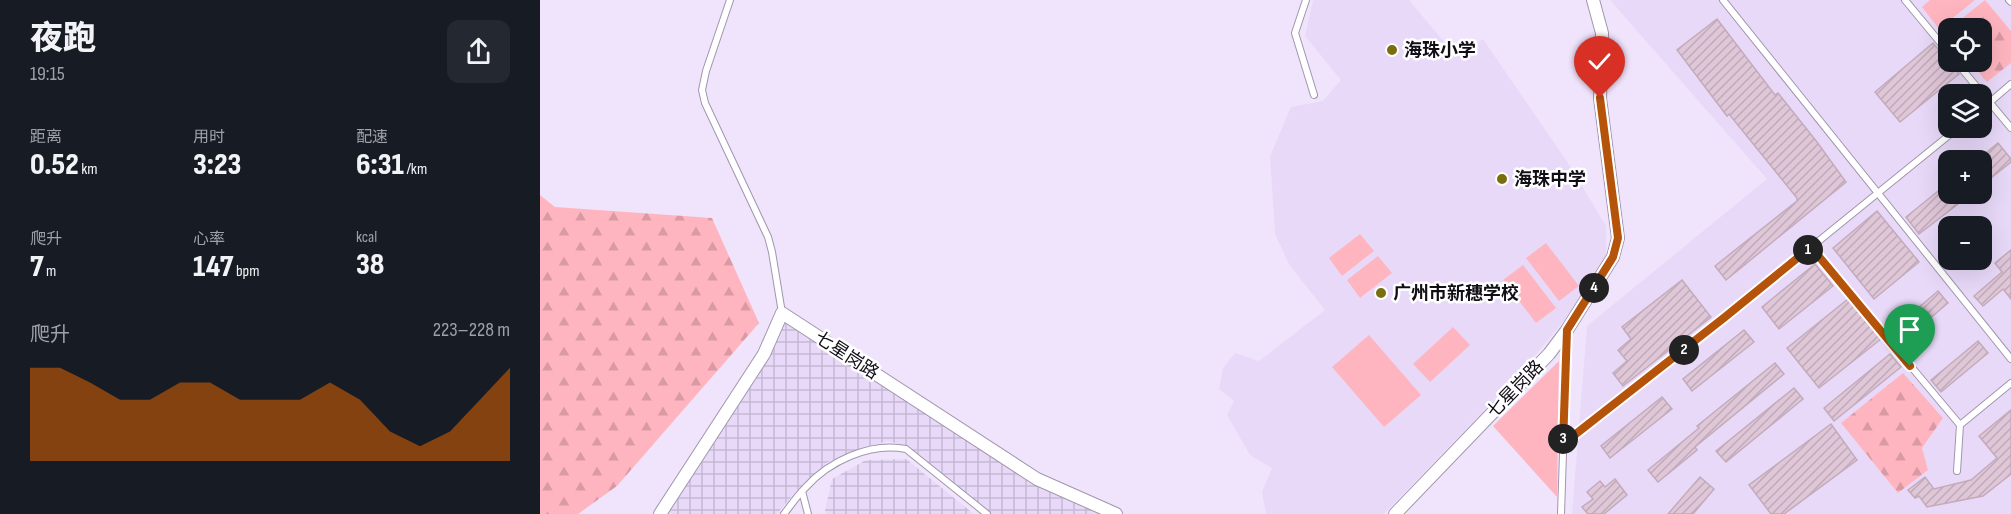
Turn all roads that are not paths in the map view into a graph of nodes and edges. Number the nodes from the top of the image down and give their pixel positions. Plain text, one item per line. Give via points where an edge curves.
1 (730, 0) edge
2 (1306, 0) edge
3 (1593, 0) edge
4 (1723, 0) edge
5 (1905, 0) edge
6 (1938, 40) edge
7 (1964, 72) edge
8 (1975, 84) edge
9 (2011, 84) edge
10 (1314, 95) dead end
11 (1992, 100) edge
12 (1992, 104) edge
13 (2011, 128) edge
14 (1946, 138) edge
15 (1878, 193) junction
16 (1811, 247) junction
17 (782, 313) junction
18 (1567, 330) junction
19 (2011, 359) edge
20 (2011, 383) edge
21 (1960, 425) junction
22 (1563, 444) junction
23 (1957, 471) dead end
24 (802, 491) junction
25 (660, 514) edge
26 (784, 514) edge
27 (808, 514) edge
28 (987, 514) edge
29 (1116, 514) edge
30 (1395, 514) edge
31 (1561, 514) edge

1 - 17 lane via 702,90 768,237
2 - 10 lane via 1295,33
3 - 18 street, 七星岗路 via 1602,33 1600,98 1618,238 1613,257
4 - 15 lane
5 - 6 lane
7 - 8 lane
9 - 11 lane
12 - 13 lane
14 - 15 lane
15 - 16 lane
15 - 19 lane
16 - 21 lane
16 - 22 lane
17 - 25 street via 764,354
17 - 29 street, 七星岗路 via 1037,479
18 - 22 lane
18 - 30 street, 七星岗路 via 1549,354
20 - 21 lane
21 - 23 lane
22 - 31 lane
24 - 26 lane
24 - 27 lane
24 - 28 lane via 829,468 856,453 895,447 906,449

